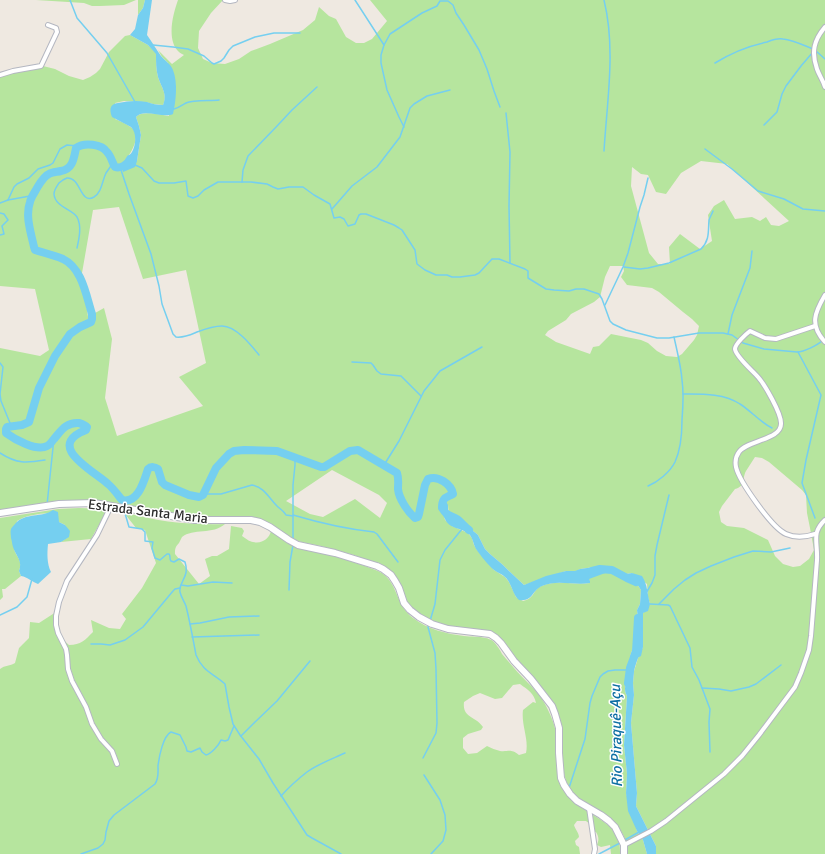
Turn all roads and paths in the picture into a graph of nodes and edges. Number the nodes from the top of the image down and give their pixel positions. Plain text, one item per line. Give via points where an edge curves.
1 (226, 0) edge
2 (235, 0) edge
3 (48, 25) dead end
4 (825, 27) edge
5 (0, 75) edge
6 (825, 87) edge
7 (825, 295) edge
8 (815, 326) junction
9 (825, 342) edge
10 (111, 506) junction
11 (0, 513) edge
12 (825, 520) edge
13 (815, 534) junction
14 (117, 764) dead end
15 (589, 808) junction
16 (624, 845) junction
17 (594, 854) edge
18 (624, 854) edge

1 - 2 street
3 - 5 street via 56,28 57,32 41,66
4 - 6 street via 815,43 814,50 817,69
7 - 8 street via 816,313
8 - 9 street
8 - 13 street via 776,339 765,338 750,331 735,349 768,391 782,424 768,437 740,450 735,465 739,475 746,488 781,531 795,536
10 - 11 street, Estrada Santa Maria via 94,503 59,504
10 - 14 street via 97,535 67,581 59,602 56,625 68,655 68,670 72,681 92,724 112,751
10 - 15 street, Estrada Santa Maria via 195,520 260,522 298,545 335,553 384,569 395,581 404,603 410,610 432,624 448,629 490,634 501,643 552,706 559,728 559,753 564,784 577,801
12 - 13 street
13 - 16 street via 818,552 811,636 809,650 795,686 764,729 724,774 682,809 651,831
15 - 16 street, Estrada Santa Maria via 615,827
15 - 17 street
16 - 18 street, Estrada Santa Maria

